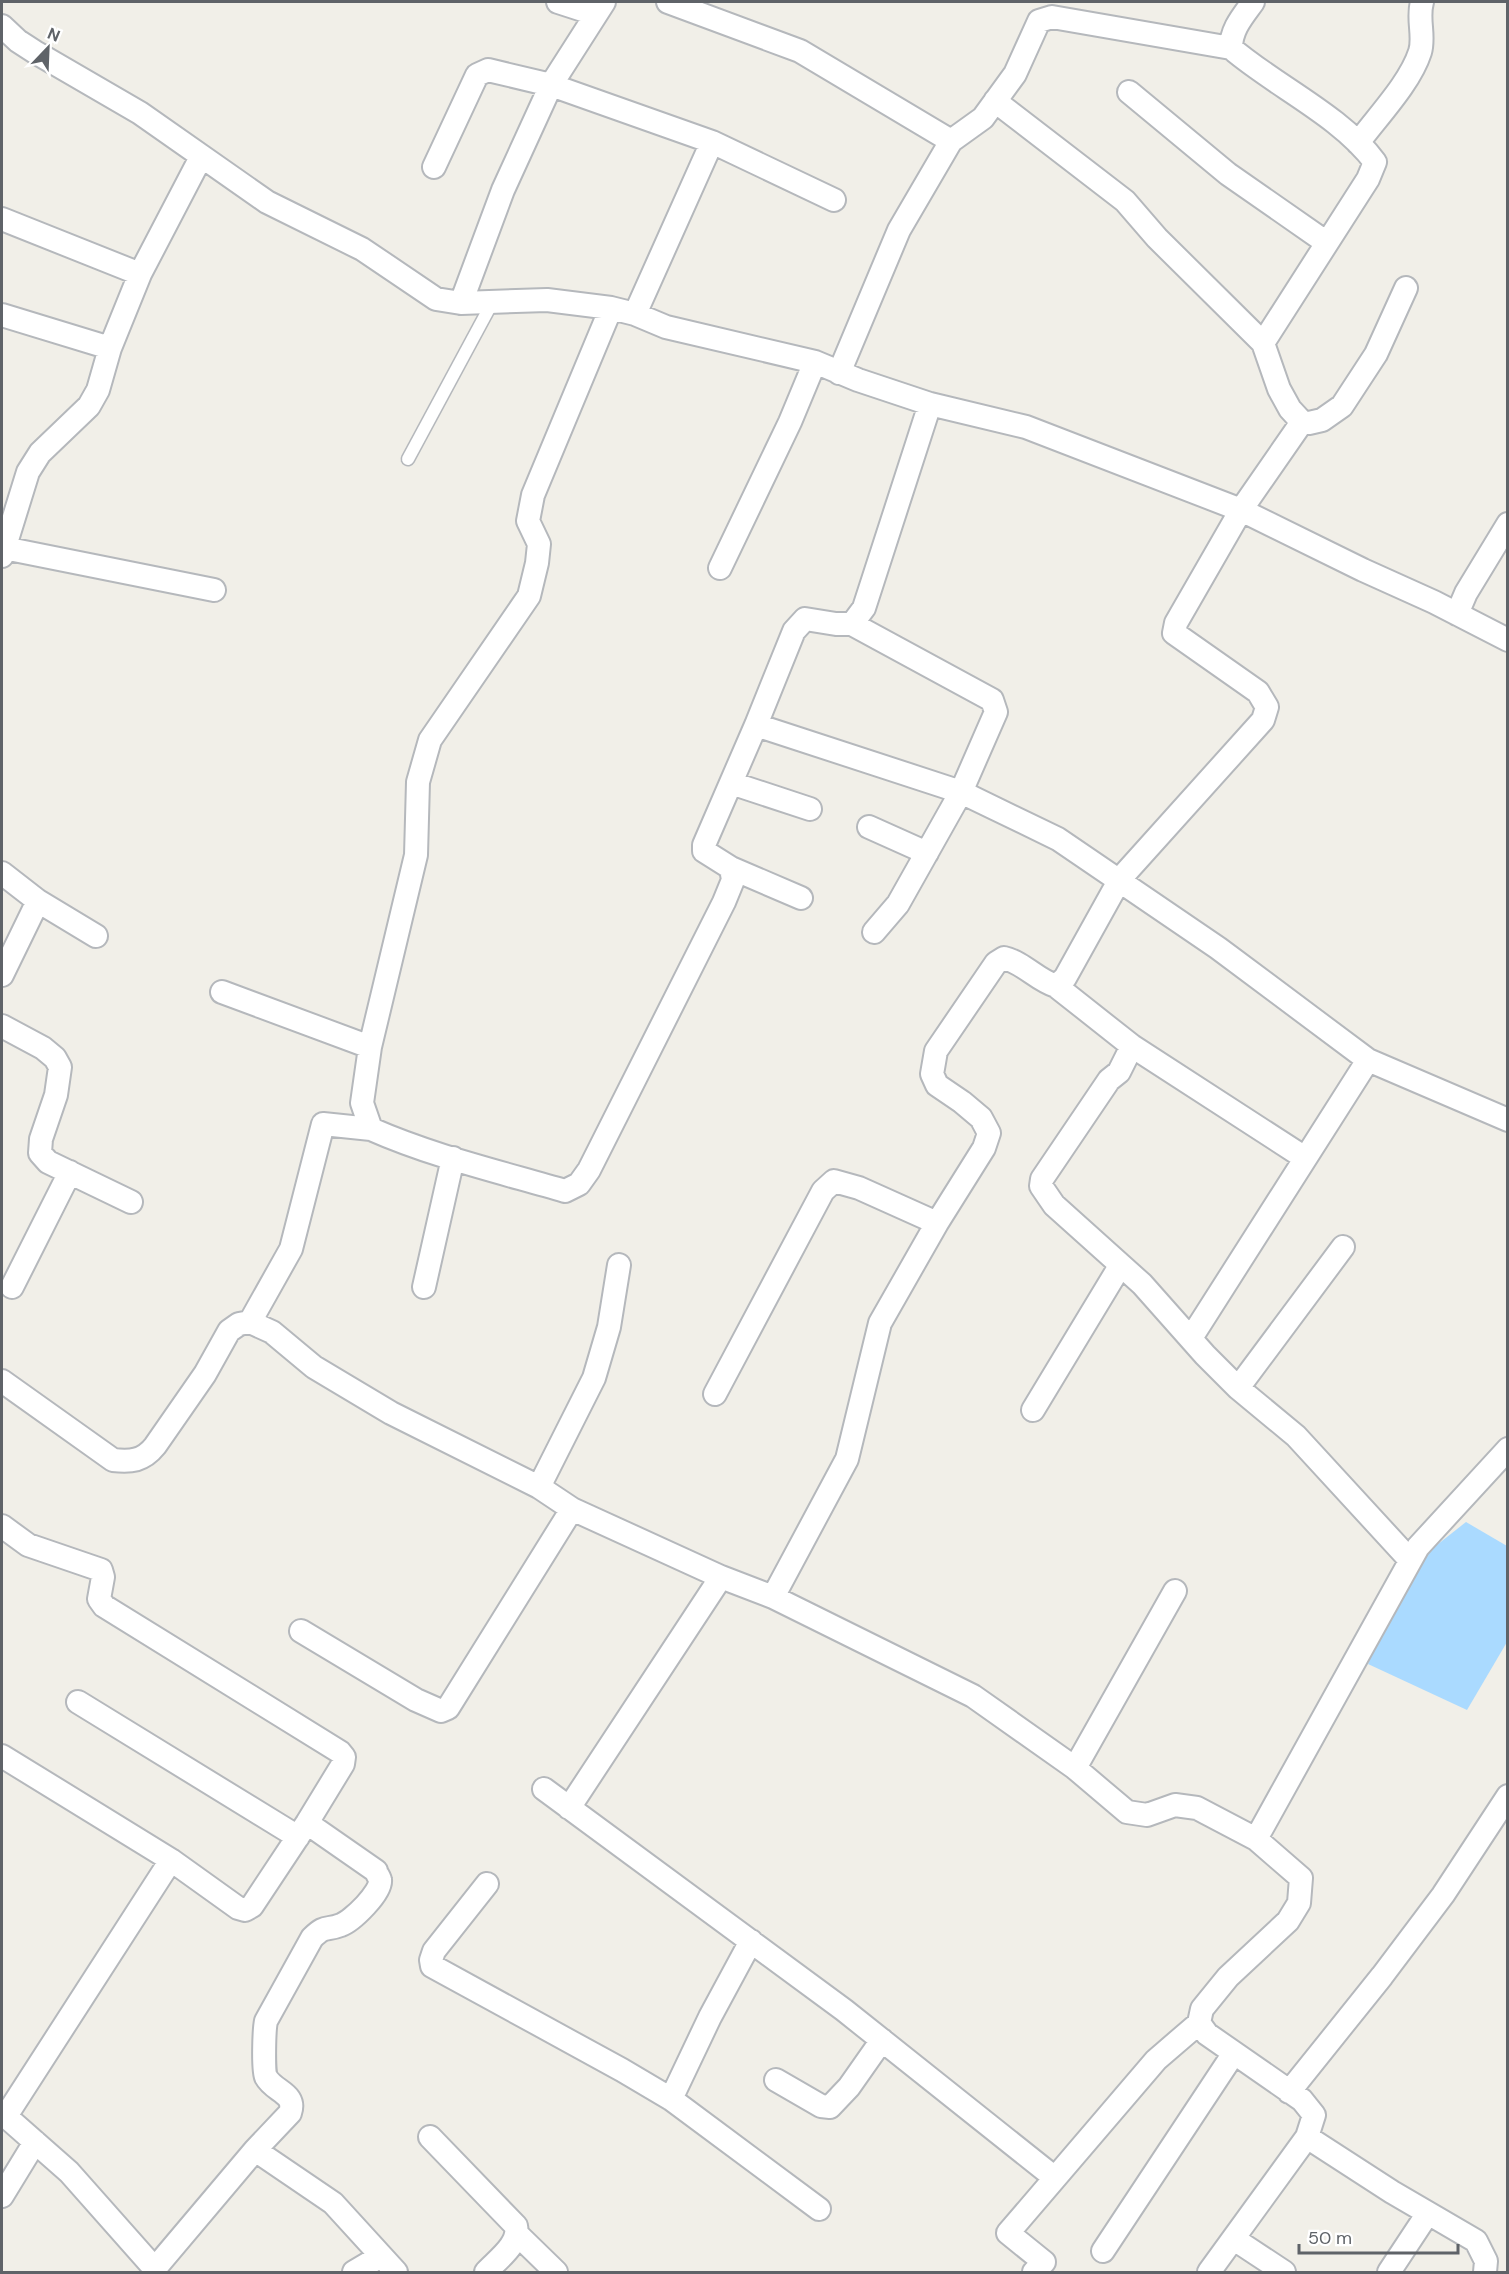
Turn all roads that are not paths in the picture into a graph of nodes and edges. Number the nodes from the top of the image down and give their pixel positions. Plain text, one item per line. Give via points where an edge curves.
1 (558, 2) edge
2 (668, 2) edge
3 (1253, 2) edge
4 (1422, 2) edge
5 (600, 8) edge
6 (2, 26) edge
7 (1231, 48) junction
8 (551, 85) junction
9 (1129, 92) dead end
10 (995, 101) junction
11 (951, 141) junction
12 (712, 142) junction
13 (1358, 143) junction
14 (201, 157) junction
15 (434, 167) dead end
16 (834, 200) dead end
17 (2, 219) edge
18 (1327, 243) junction
19 (140, 274) junction
20 (1406, 288) dead end
21 (460, 303) junction
22 (492, 303) junction
23 (611, 308) junction
24 (635, 314) junction
25 (2, 315) edge
26 (1263, 343) junction
27 (110, 348) junction
28 (815, 362) junction
29 (839, 373) junction
30 (930, 404) junction
31 (1302, 422) junction
32 (408, 459) dead end
33 (1241, 510) junction
34 (1508, 524) edge
35 (3, 552) edge
36 (720, 568) dead end
37 (214, 590) dead end
38 (1457, 614) junction
39 (852, 624) junction
40 (1508, 640) edge
41 (756, 725) junction
42 (730, 783) junction
43 (962, 792) junction
44 (810, 809) dead end
45 (869, 826) dead end
46 (927, 853) junction
47 (731, 868) junction
48 (2, 873) edge
49 (1120, 879) junction
50 (801, 898) dead end
51 (38, 901) junction
52 (874, 932) dead end
53 (96, 936) dead end
54 (2, 975) edge
55 (1056, 986) junction
56 (222, 992) dead end
57 (2, 1026) edge
58 (1132, 1046) junction
59 (370, 1047) junction
60 (1368, 1060) junction
61 (1508, 1120) edge
62 (371, 1129) junction
63 (453, 1158) junction
64 (1305, 1158) junction
65 (70, 1172) junction
66 (131, 1202) dead end
67 (937, 1223) junction
68 (1343, 1247) dead end
69 (619, 1265) dead end
70 (1120, 1266) junction
71 (12, 1287) dead end
72 (424, 1287) dead end
73 (250, 1322) junction
74 (1191, 1338) junction
75 (2, 1381) edge
76 (1238, 1388) junction
77 (715, 1394) dead end
78 (1033, 1410) dead end
79 (1508, 1449) edge
80 (539, 1487) junction
81 (572, 1509) junction
82 (2, 1526) edge
83 (1410, 1560) junction
84 (721, 1577) junction
85 (1175, 1591) dead end
86 (773, 1597) junction
87 (301, 1631) dead end
88 (78, 1702) dead end
89 (2, 1756) edge
90 (1075, 1768) junction
91 (544, 1789) dead end
92 (1508, 1796) edge
93 (569, 1808) junction
94 (303, 1830) junction
95 (1256, 1839) junction
96 (171, 1860) junction
97 (487, 1884) dead end
98 (751, 1941) junction
99 (1199, 2023) junction
100 (882, 2040) junction
101 (1234, 2053) junction
102 (776, 2080) dead end
103 (1289, 2092) junction
104 (671, 2099) junction
105 (4, 2115) edge
106 (430, 2137) dead end
107 (1307, 2137) junction
108 (35, 2142) junction
109 (255, 2150) junction
110 (1055, 2178) junction
111 (2, 2196) edge
112 (819, 2209) dead end
113 (1428, 2213) junction
114 (518, 2235) junction
115 (1233, 2239) junction
116 (1103, 2251) dead end
117 (389, 2264) edge
118 (154, 2271) edge
119 (354, 2272) edge
120 (486, 2272) edge
121 (556, 2272) edge
122 (1034, 2272) edge
123 (1209, 2272) edge
124 (1284, 2272) edge
125 (1389, 2272) edge
126 (1485, 2272) edge

1 - 5 street
2 - 11 street via 800,51
3 - 7 street via 1235,28
4 - 13 street via 1421,50 1414,66
5 - 8 street
6 - 14 street via 27,46 140,113
7 - 10 street via 1052,17 1039,21 1015,74
7 - 13 street
8 - 12 street
8 - 15 street via 488,70 477,75
8 - 21 street via 502,190
9 - 18 street via 1228,174
10 - 11 street via 983,118
10 - 26 street via 1125,201
11 - 29 street via 899,230
12 - 16 street
12 - 24 street
13 - 18 street via 1375,162
14 - 19 street
14 - 21 street via 267,202 363,249 436,299
17 - 19 street
18 - 26 street
19 - 27 street
20 - 31 street via 1376,354 1341,406 1322,420
21 - 22 street
22 - 23 street via 547,300
22 - 32 lane
23 - 24 street
23 - 59 street via 533,495 528,521 539,544 529,596 430,740 418,782 416,855
24 - 28 street via 666,327
25 - 27 street
26 - 31 street via 1279,389
27 - 35 street via 98,390 89,406 40,453 28,472
28 - 29 street
28 - 36 street
29 - 30 street
30 - 33 street via 1026,427
30 - 39 street via 864,608
31 - 33 street
33 - 38 street
33 - 49 street via 1176,623 1174,633 1258,692 1267,707 1263,720
34 - 38 street
35 - 37 street
38 - 40 street
39 - 41 street via 805,620 794,631
39 - 43 street via 992,700 996,712
41 - 42 street
41 - 43 street
42 - 44 street
42 - 47 street via 704,851
43 - 46 street
43 - 49 street via 1058,839
45 - 46 street
46 - 52 street via 898,904
47 - 50 street
47 - 63 street via 733,880 724,902 590,1170 579,1184 565,1191
48 - 51 street
49 - 55 street via 1065,978
49 - 60 street
51 - 53 street
51 - 54 street
55 - 58 street
55 - 67 street via 1004,958 996,963 936,1051 932,1074 937,1085 981,1118 989,1133 984,1148
56 - 59 street
57 - 65 street via 43,1048 60,1067 40,1153 48,1162
58 - 64 street
58 - 70 street via 1119,1072 1108,1080 1041,1186 1054,1205
59 - 62 street via 362,1103
60 - 61 street
60 - 64 street
62 - 63 street
62 - 73 street via 323,1124 291,1249
63 - 72 street
64 - 74 street
65 - 66 street
65 - 71 street
67 - 77 street via 834,1181 823,1191
67 - 86 street via 879,1323 847,1459
68 - 76 street
69 - 80 street via 609,1327 594,1378
70 - 74 street via 1142,1284
70 - 78 street
73 - 75 street via 230,1331 155,1446 147,1456 131,1462 113,1460
73 - 80 street via 272,1332 314,1367 391,1413
74 - 76 street
76 - 83 street via 1296,1436
79 - 83 street
80 - 81 street
81 - 84 street
81 - 87 street via 448,1708 441,1711 416,1700
82 - 94 street via 28,1545 101,1570 99,1599 104,1606 340,1752 343,1764
83 - 95 street
84 - 86 street
84 - 93 street
85 - 90 street
86 - 90 street via 973,1696
88 - 94 street
89 - 96 street
90 - 95 street via 1126,1812 1147,1815 1175,1805 1197,1808
91 - 93 street
92 - 103 street via 1443,1895
93 - 98 street
94 - 96 street via 252,1906 245,1910
94 - 109 street via 376,1871 379,1886 356,1917 340,1926 322,1928 312,1938 266,2021 264,2069 267,2078 288,2096 292,2106
95 - 99 street via 1301,1878 1299,1902 1288,1921 1228,1977 1203,2009
96 - 105 street
97 - 104 street via 434,1951 432,1966
98 - 100 street
98 - 104 street
99 - 101 street via 1207,2034
99 - 110 street via 1156,2060
100 - 102 street via 830,2107 821,2106
100 - 110 street
101 - 103 street
101 - 116 street
103 - 107 street via 1314,2115
104 - 112 street
105 - 108 street
106 - 114 street via 516,2226
107 - 113 street
107 - 115 street
108 - 111 street
108 - 118 street via 69,2172
109 - 117 street via 333,2203
109 - 118 street
110 - 122 street via 1008,2233 1044,2262
113 - 125 street
113 - 126 street via 1476,2241 1486,2261
114 - 120 street
114 - 121 street
115 - 123 street
115 - 124 street
117 - 119 street

